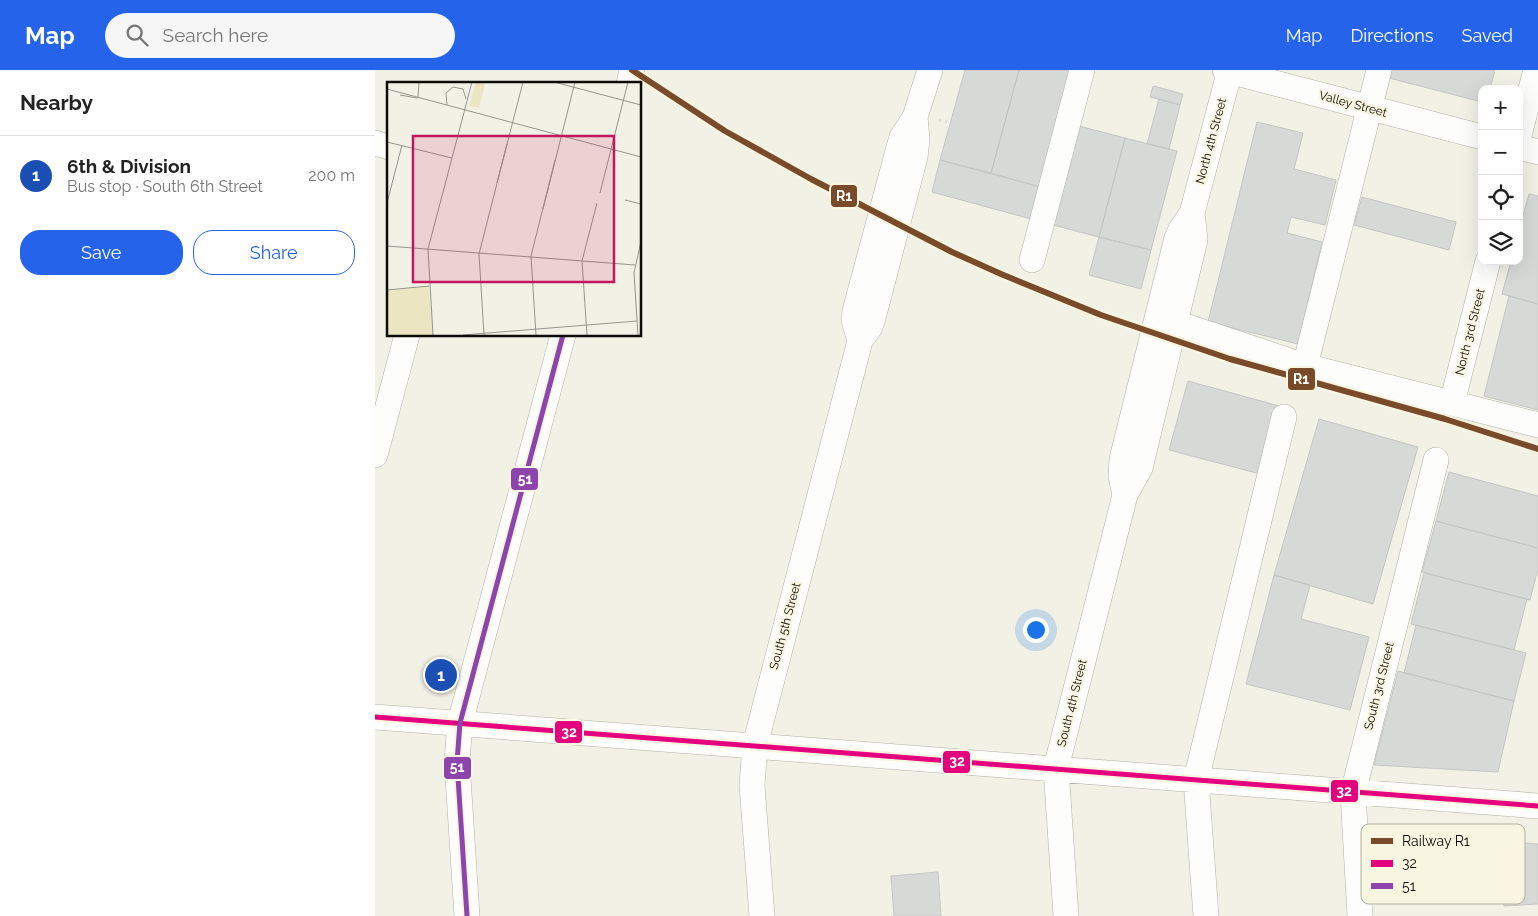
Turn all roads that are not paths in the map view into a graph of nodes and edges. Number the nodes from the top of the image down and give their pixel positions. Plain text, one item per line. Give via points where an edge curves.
1 (930, 70) edge
2 (1082, 70) edge
3 (1228, 70) edge
4 (1379, 70) edge
5 (1536, 70) edge
6 (1369, 108) junction
7 (927, 119) junction
8 (1520, 130) edge
9 (1478, 136) edge
10 (1523, 148) edge
11 (1538, 152) edge
12 (1192, 213) junction
13 (1032, 260) dead end
14 (1487, 265) edge
15 (1176, 324) junction
16 (1153, 334) joint
17 (407, 336) edge
18 (563, 336) edge
19 (860, 341) junction
20 (1168, 355) joint
21 (1305, 366) junction
22 (1453, 403) junction
23 (1284, 417) dead end
24 (1538, 425) edge
25 (375, 456) edge
26 (1436, 460) dead end
27 (1125, 495) junction
28 (375, 717) edge
29 (460, 723) junction
30 (755, 745) junction
31 (1056, 768) junction
32 (1196, 780) junction
33 (1353, 792) junction
34 (1538, 806) edge
35 (467, 916) edge
36 (762, 916) edge
37 (1066, 916) edge
38 (1206, 916) edge
39 (1360, 916) edge

1 - 7 street
2 - 13 street
3 - 6 street, Valley Street
3 - 12 street, North 4th Street
4 - 6 street
5 - 8 street
6 - 9 street, Valley Street
6 - 21 street
7 - 19 street, South 5th Street via 917,139 871,322
7 - 19 street, South 5th Street via 900,144 855,311
10 - 11 street
12 - 15 street, North 4th Street via 1195,240
12 - 16 street, North 4th Street via 1177,238
14 - 22 street, North 3rd Street
15 - 20 street, North 4th Street
15 - 21 street
16 - 27 street, South 4th Street via 1122,459
17 - 25 street
18 - 29 street
19 - 30 street, South 5th Street
20 - 27 street, South 4th Street via 1141,468
21 - 22 street
22 - 24 street
23 - 32 street
26 - 33 street, South 3rd Street
27 - 31 street, South 4th Street
28 - 29 street
29 - 30 street
29 - 35 street via 457,762
30 - 31 street
30 - 36 street, South 5th Street via 752,785
31 - 32 street
31 - 37 street, South 4th Street
32 - 33 street
32 - 38 street
33 - 34 street
33 - 39 street, South 3rd Street

